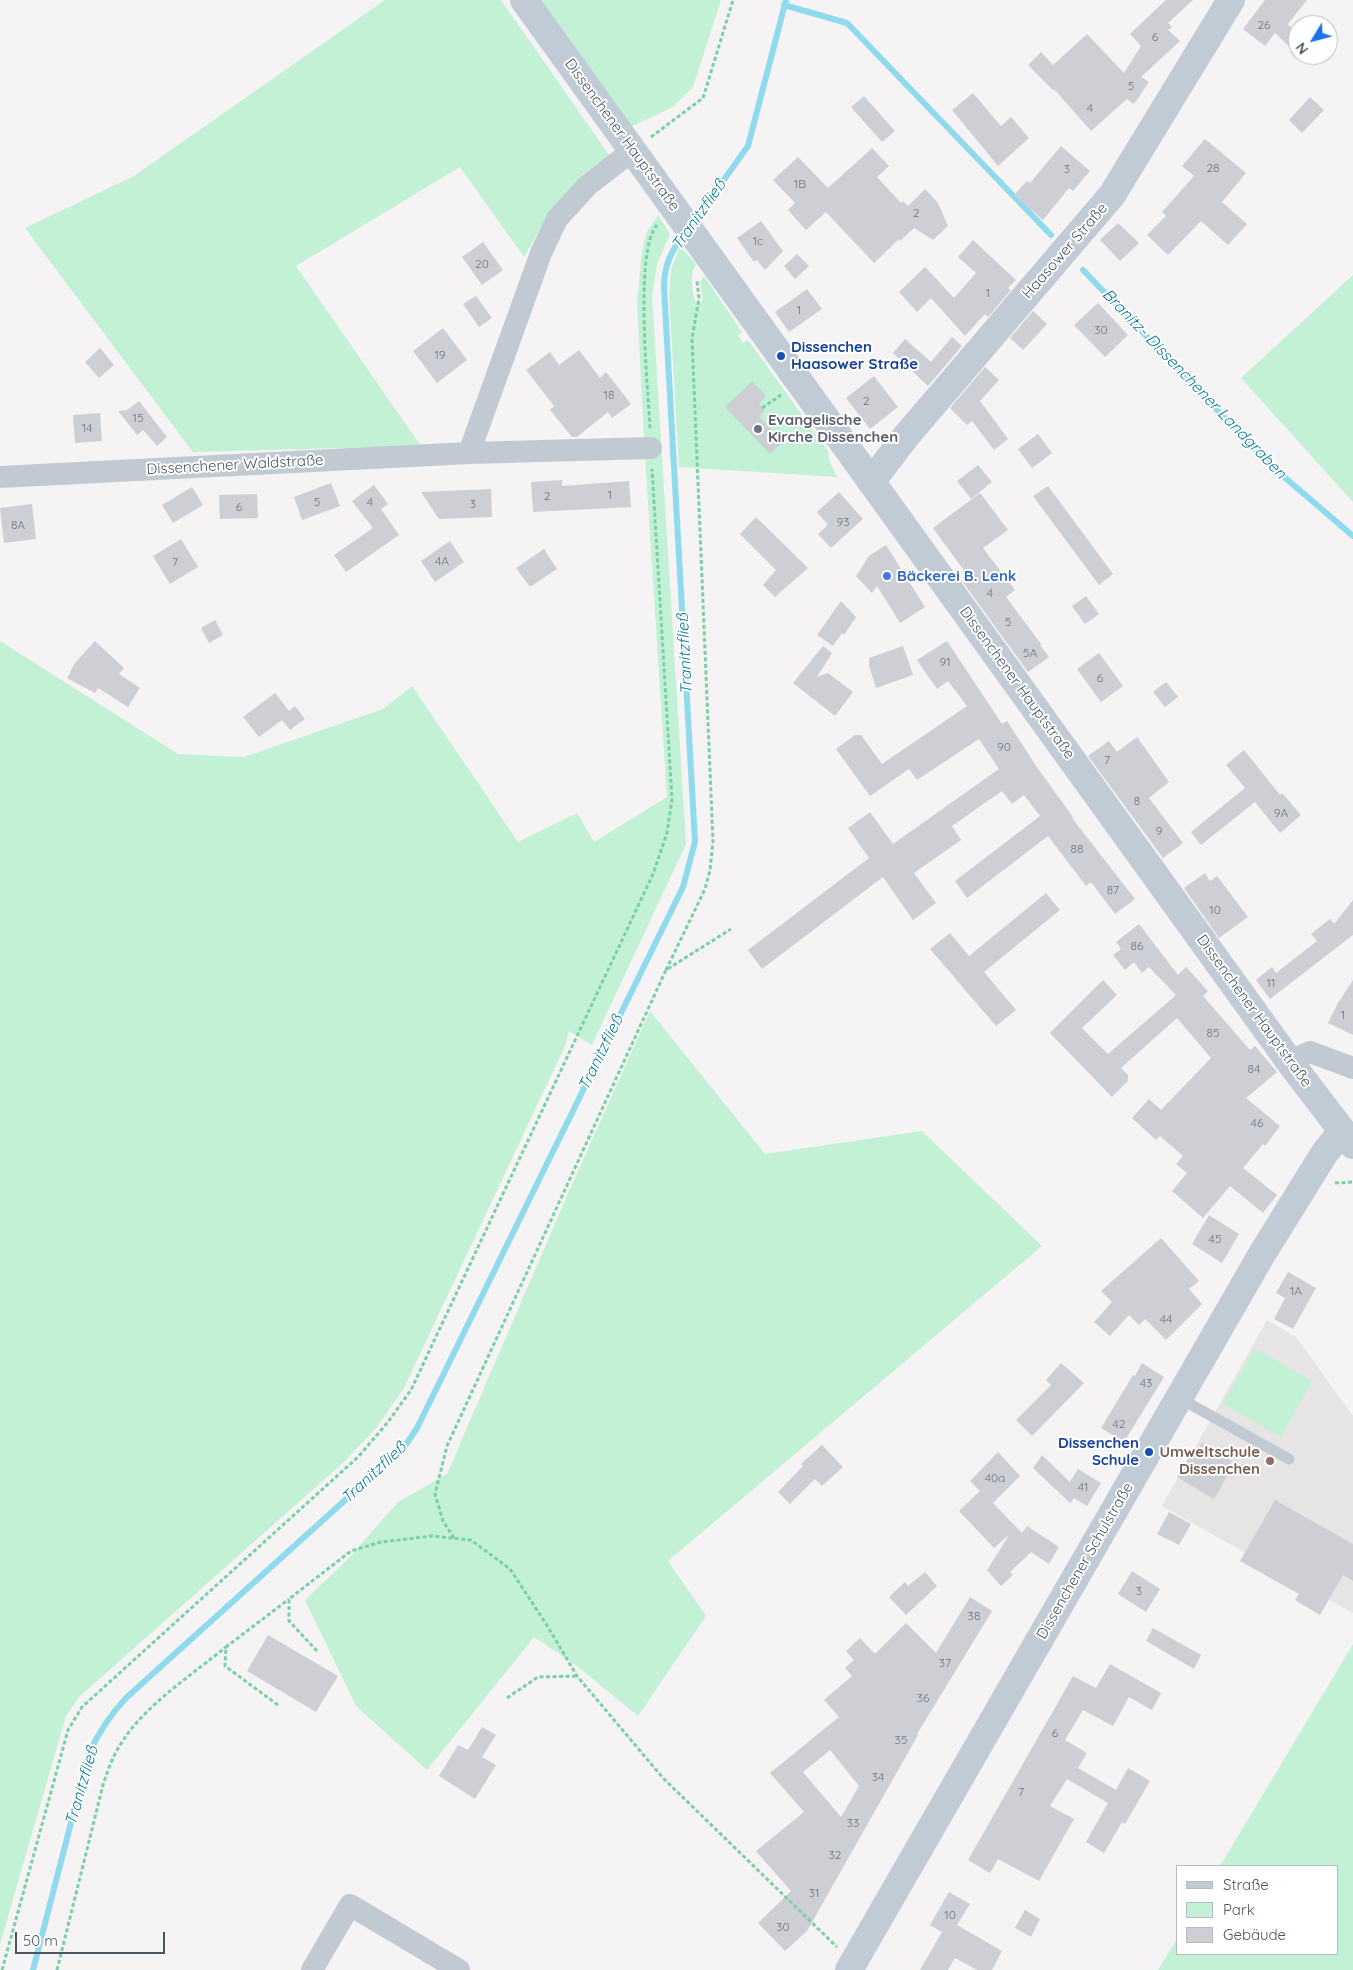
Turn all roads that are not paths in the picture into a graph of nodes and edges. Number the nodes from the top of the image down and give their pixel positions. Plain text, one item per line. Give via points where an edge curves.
1 (524, 0) edge
2 (1232, 0) edge
3 (632, 151) junction
4 (651, 448) road end
5 (469, 453) junction
6 (0, 478) edge
7 (872, 482) junction
8 (1292, 1065) junction
9 (1353, 1068) edge
10 (1349, 1131) edge
11 (1180, 1398) junction
12 (1289, 1460) dead end
13 (851, 1966) edge
14 (312, 1970) edge
15 (459, 1970) edge

1 - 3 street, Dissenchener Hauptstraße
2 - 7 street, Haasower Straße via 1112,195 907,435
3 - 5 street via 588,185 557,219 541,253
3 - 7 street, Dissenchener Hauptstraße
4 - 5 street, Dissenchener Waldstraße
5 - 6 street, Dissenchener Waldstraße
7 - 8 street, Dissenchener Hauptstraße
8 - 9 street via 1300,1056 1310,1052
8 - 10 street, Dissenchener Hauptstraße
10 - 11 street, Dissenchener Schulstraße via 1324,1154 1262,1254
11 - 12 lane
11 - 13 street, Dissenchener Schulstraße
14 - 15 street via 350,1905

